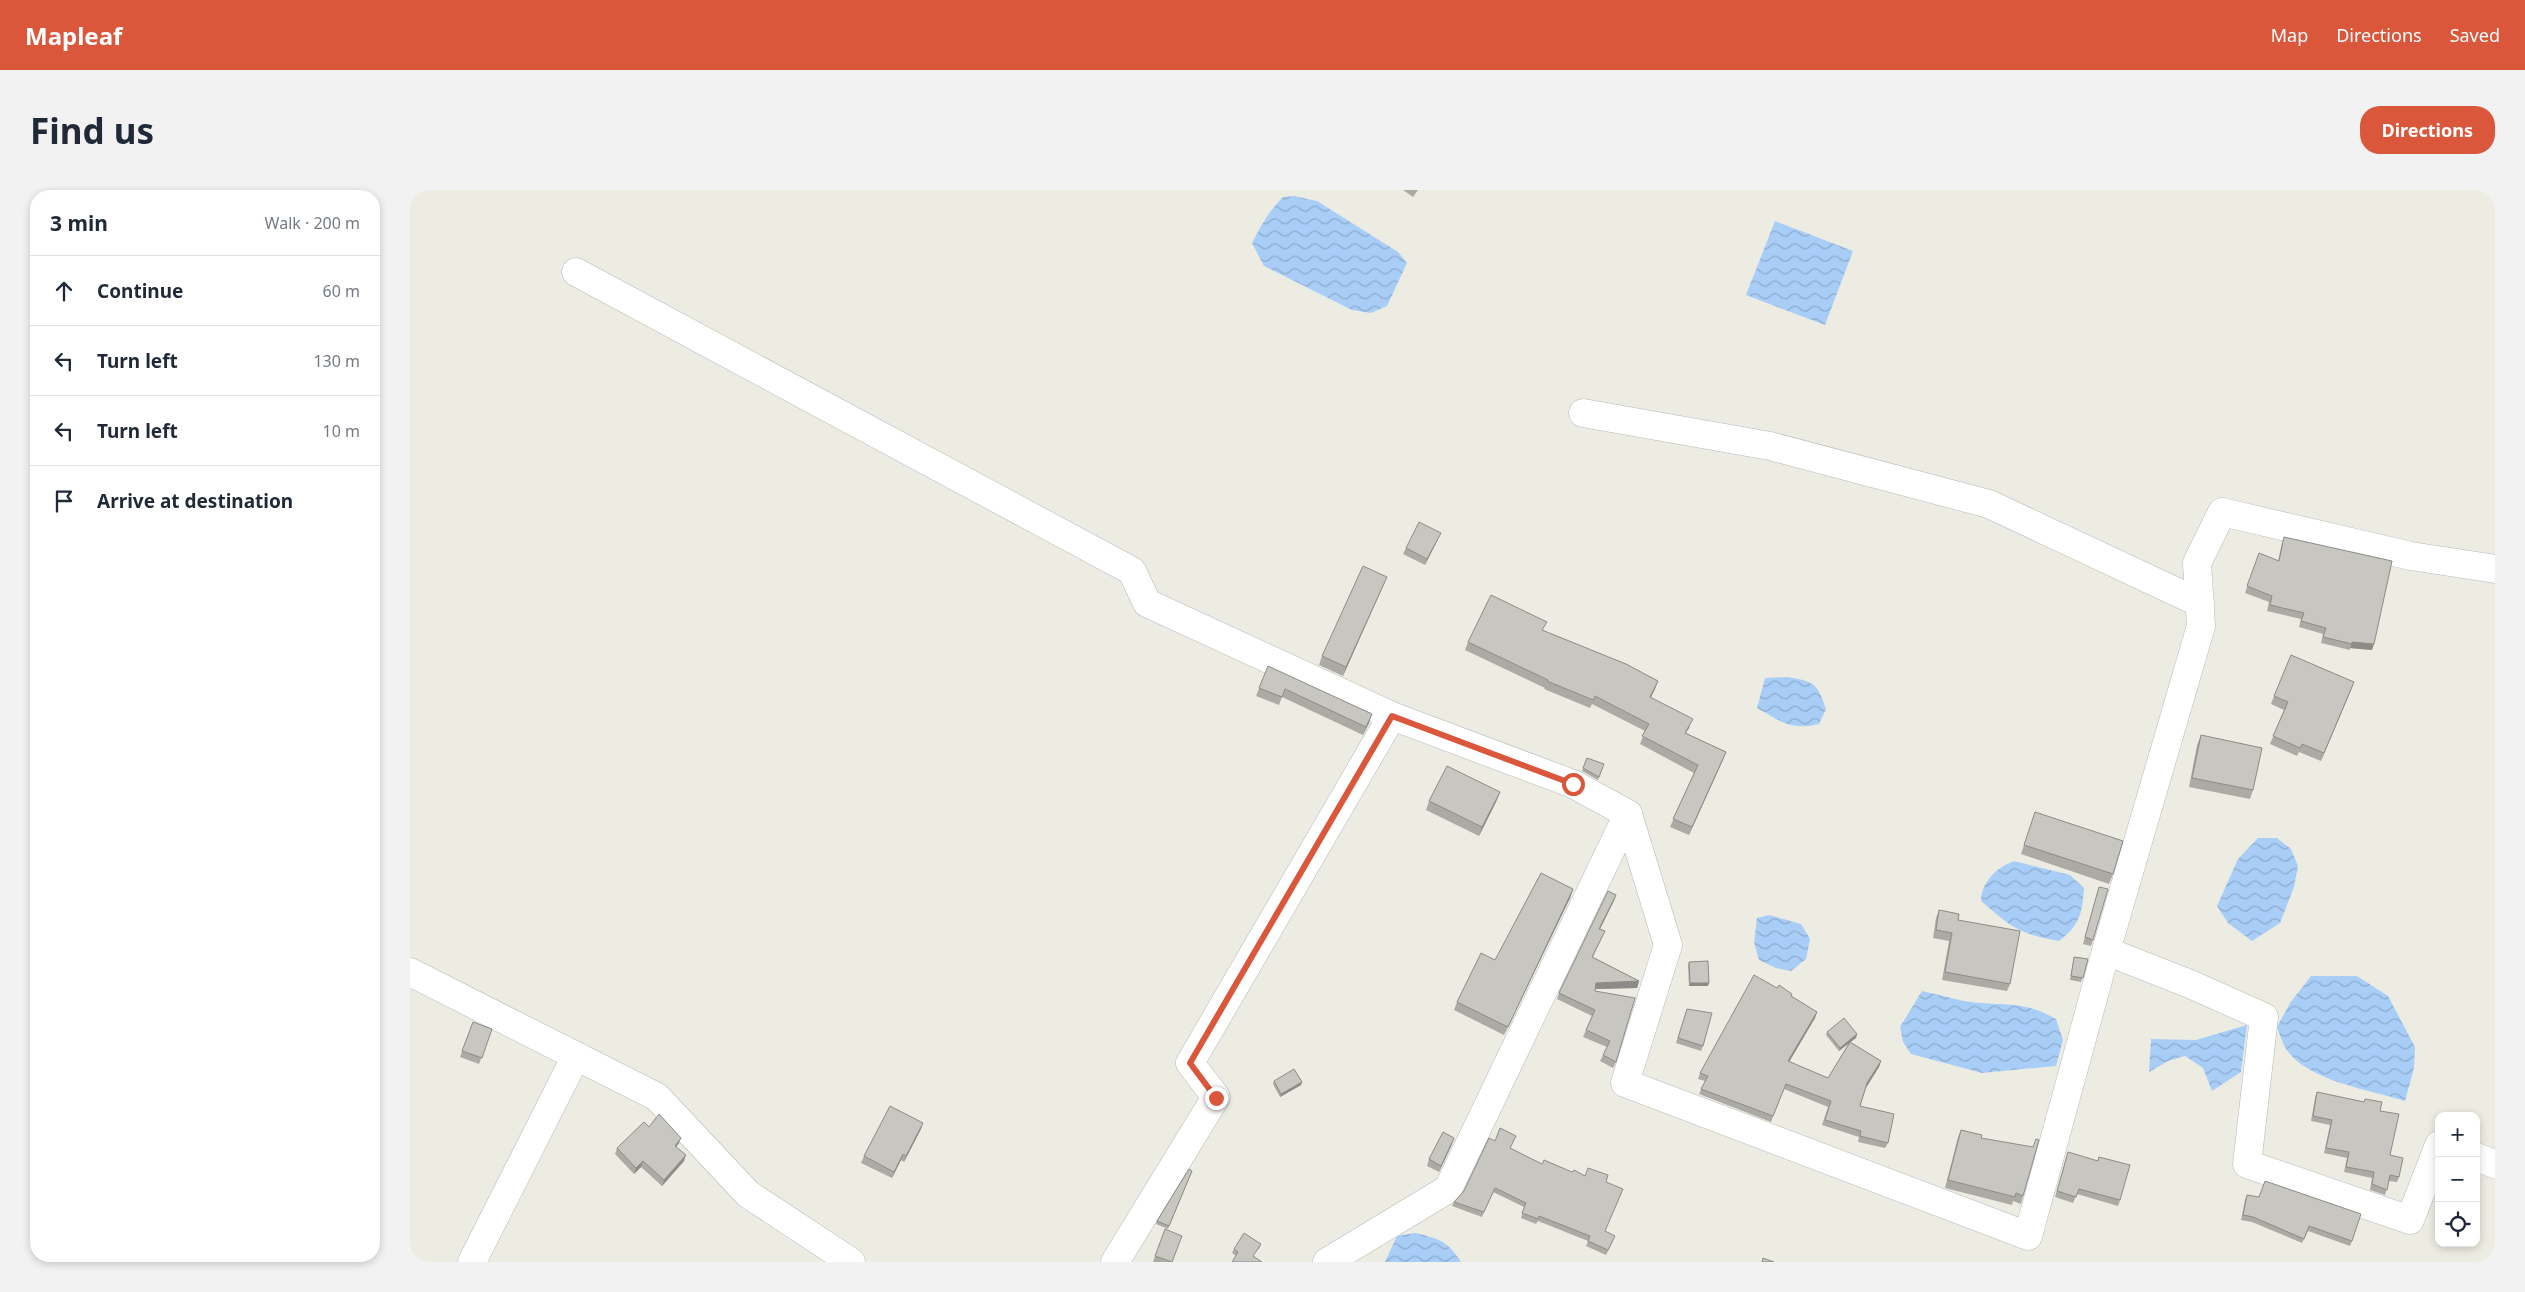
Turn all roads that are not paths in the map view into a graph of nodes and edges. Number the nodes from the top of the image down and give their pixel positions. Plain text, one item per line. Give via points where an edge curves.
1 (576, 272) dead end
2 (1584, 413) dead end
3 (2495, 570) edge
4 (2200, 603) junction
5 (1392, 716) junction
6 (1628, 814) junction
7 (2106, 951) junction
8 (410, 972) edge
9 (576, 1056) junction
10 (2435, 1154) edge
11 (2480, 1158) edge
12 (2495, 1164) edge
13 (472, 1262) edge
14 (850, 1262) edge
15 (1115, 1262) edge
16 (1327, 1262) edge

1 - 5 street via 1132,571 1147,603
2 - 4 street via 1770,446 1989,504
3 - 4 street via 2411,556 2222,512 2197,562
4 - 7 street via 2201,626
5 - 6 street via 1573,784
5 - 15 street via 1190,1063 1216,1098
6 - 7 street via 1668,945 1625,1083 2028,1236
6 - 16 street via 1448,1189
7 - 10 street via 2264,1017 2247,1164 2410,1220
8 - 9 street
9 - 13 street
9 - 14 street via 657,1097 748,1194
11 - 12 street

